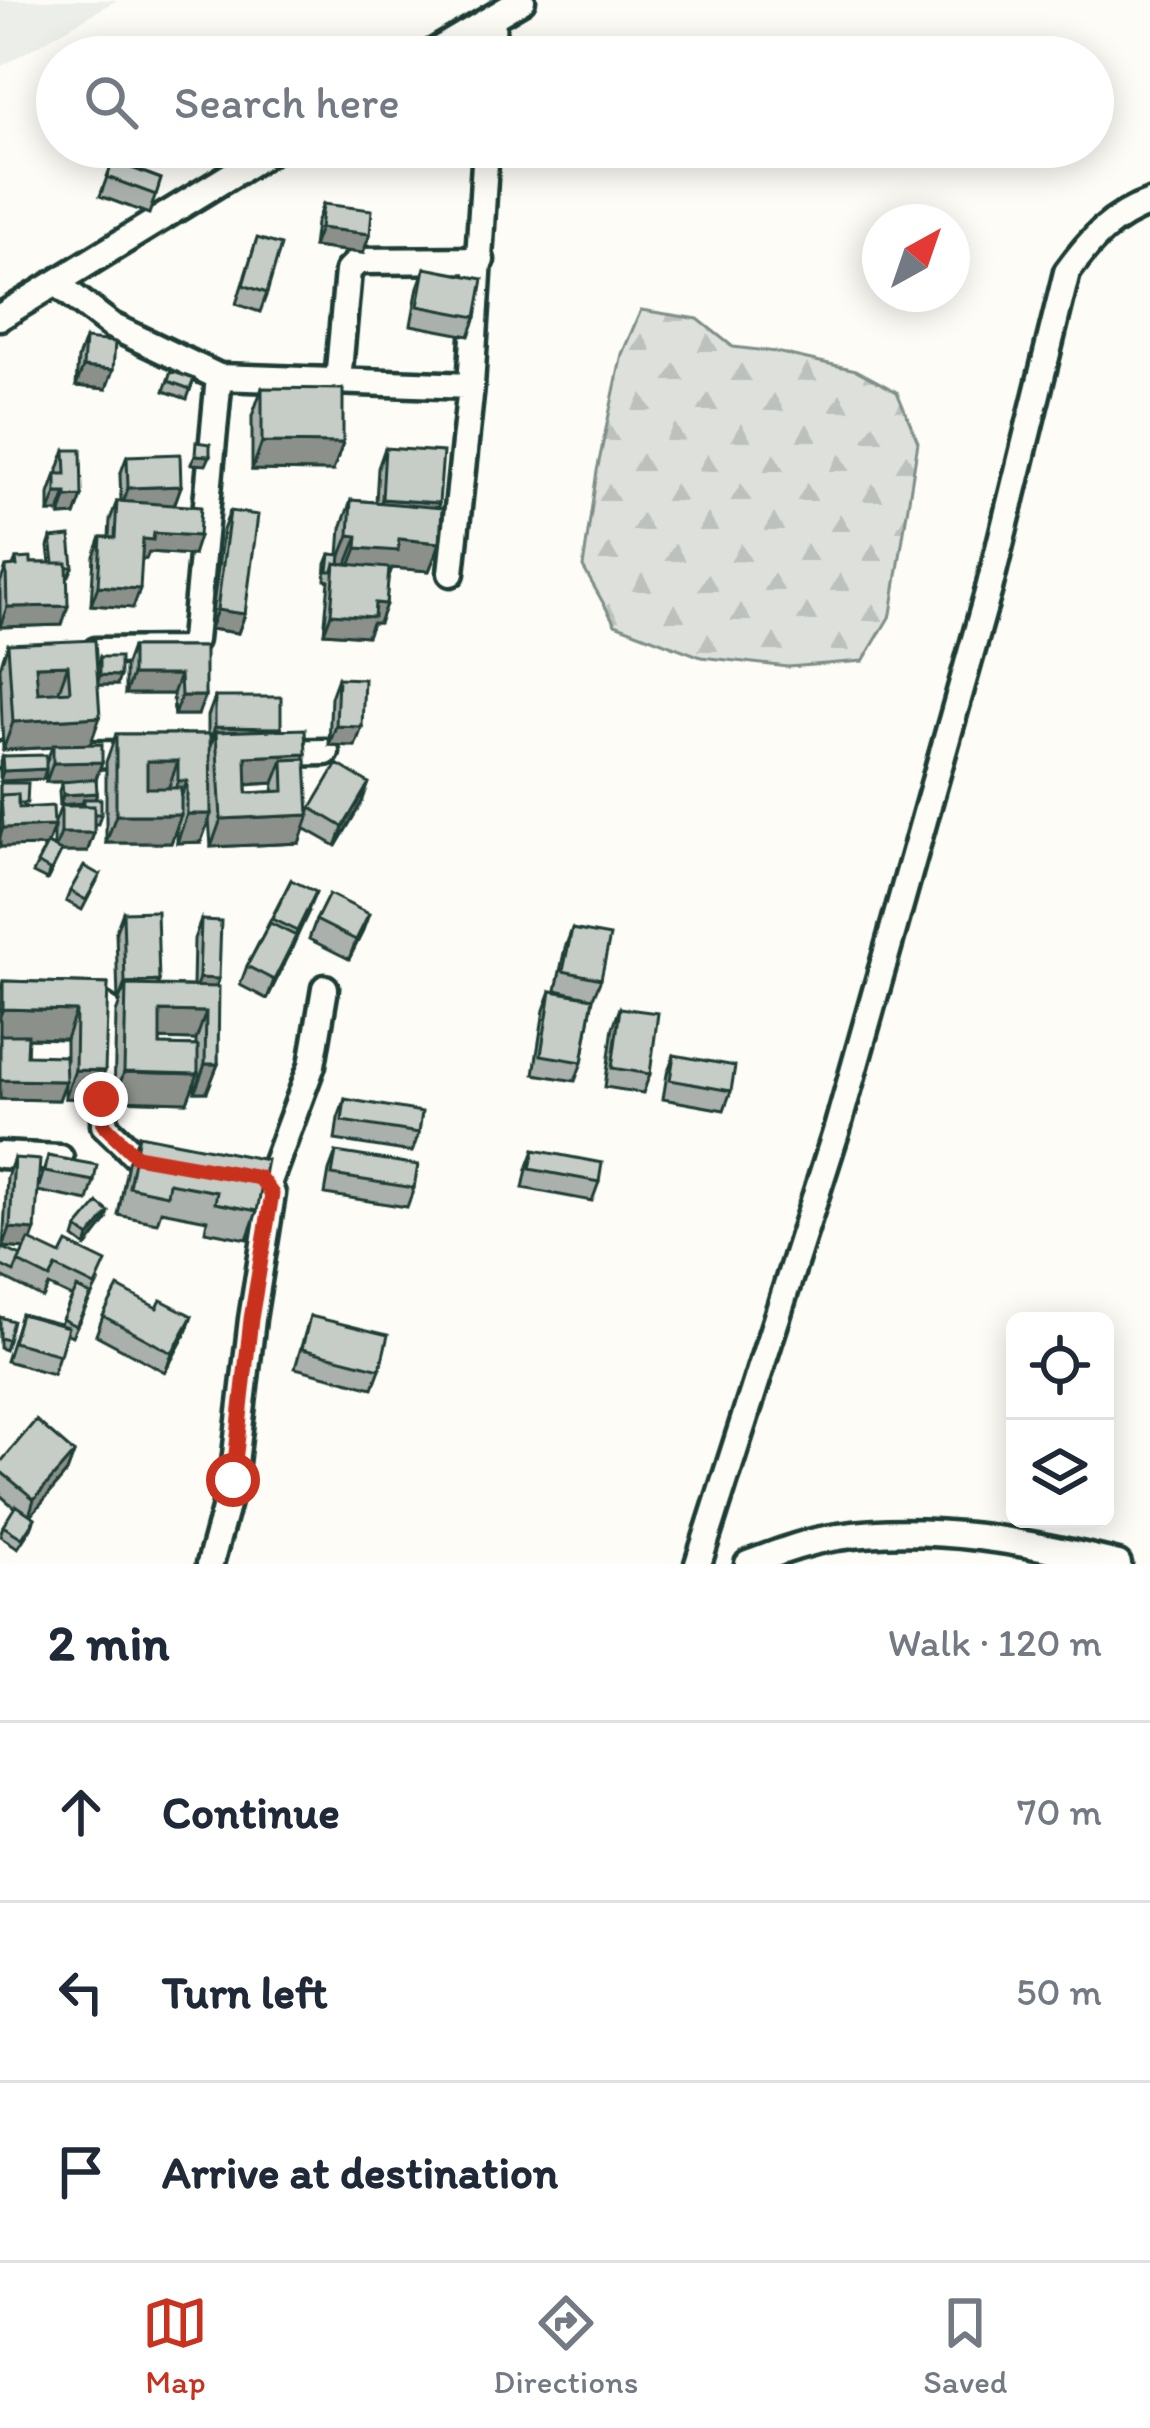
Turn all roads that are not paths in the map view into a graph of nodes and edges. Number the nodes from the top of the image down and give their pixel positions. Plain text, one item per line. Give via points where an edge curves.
1 (522, 0) edge
2 (493, 17) junction
3 (461, 36) edge
4 (492, 36) edge
5 (243, 168) edge
6 (485, 168) edge
7 (1150, 203) edge
8 (481, 260) junction
9 (56, 284) junction
10 (0, 316) edge
11 (219, 377) junction
12 (338, 381) junction
13 (471, 386) junction
14 (452, 573) dead end
15 (96, 651) edge
16 (326, 752) dead end
17 (256, 753) edge
18 (163, 754) edge
19 (0, 755) edge
20 (325, 988) dead end
21 (60, 1000) edge
22 (0, 1154) edge
23 (60, 1158) edge
24 (178, 1163) edge
25 (239, 1175) edge
26 (268, 1184) junction
27 (1053, 1556) edge
28 (210, 1564) edge
29 (698, 1564) edge
30 (748, 1564) edge
31 (1118, 1564) edge

1 - 2 street
2 - 3 street
2 - 4 street
5 - 9 street
6 - 8 street
7 - 29 street via 1117,216 1067,272 989,589 837,1130
8 - 12 street via 358,261 349,272
8 - 13 street
9 - 10 street
9 - 11 street via 112,326
11 - 12 street
11 - 15 street via 194,640 184,650
12 - 13 street
13 - 14 street
16 - 17 street
18 - 19 street
20 - 26 street via 312,1065
21 - 24 street via 107,1009 104,1125 136,1156
22 - 23 street
25 - 26 street
26 - 28 street via 233,1480
27 - 30 street via 925,1533 806,1544
27 - 31 street

